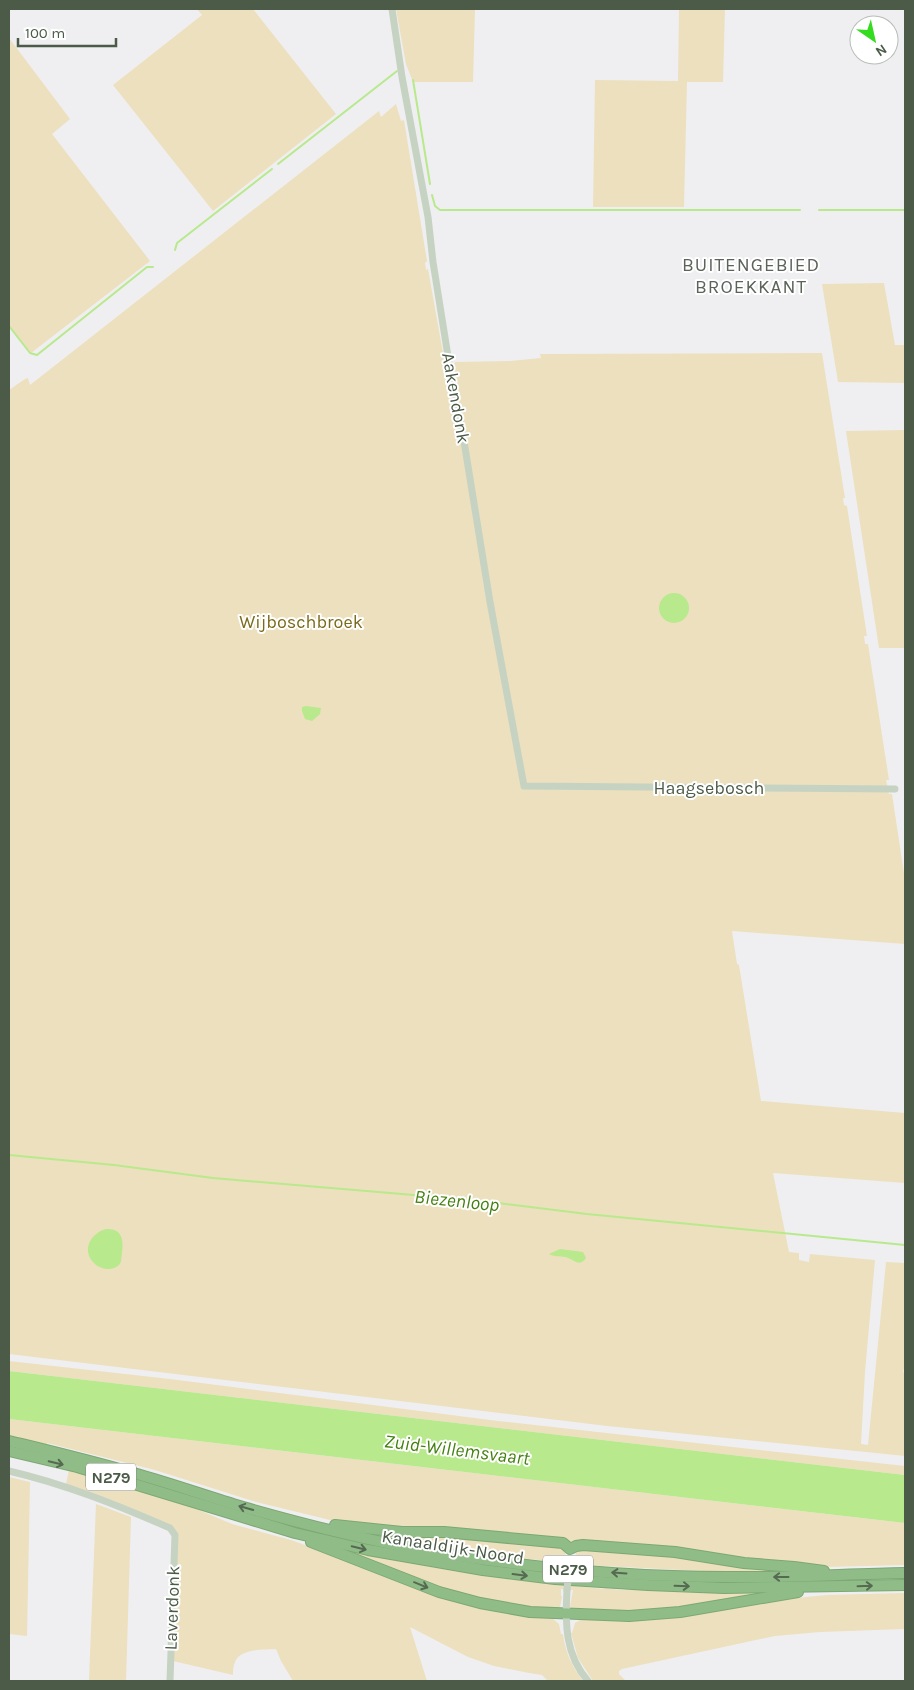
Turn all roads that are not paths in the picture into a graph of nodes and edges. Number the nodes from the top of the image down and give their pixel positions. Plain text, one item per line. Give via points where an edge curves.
1 (392, 9) edge
2 (524, 786) joint
3 (895, 789) dead end
4 (9, 1441) edge
5 (9, 1451) edge
6 (9, 1471) edge
7 (293, 1521) junction
8 (295, 1533) junction
9 (570, 1554) junction
10 (905, 1573) edge
11 (847, 1575) junction
12 (905, 1584) edge
13 (825, 1587) junction
14 (565, 1614) junction
15 (170, 1681) edge
16 (588, 1681) edge

1 - 2 street, Aakendonk via 454,394
2 - 3 street, Haagsebosch
7 -> 4 highway, Kanaaldijk-Noord / N279 via 134,1473
5 -> 8 highway, Kanaaldijk-Noord / N279 via 115,1478
6 - 15 street, Laverdonk via 83,1492 170,1528 175,1536
7 - 9 highway, N279 via 563,1543
11 -> 7 highway, Kanaaldijk-Noord / N279 via 726,1578 558,1569 434,1552
8 -> 13 highway, Kanaaldijk-Noord / N279 via 368,1550 555,1578 724,1588
8 -> 14 highway, N279 via 438,1592 502,1608
9 - 11 highway, N279 via 576,1546 583,1545 676,1552
9 - 14 street, bridge
10 - 11 highway, Kanaaldijk-Noord / N279
13 -> 12 highway, Kanaaldijk-Noord / N279
13 - 14 highway, N279 via 680,1612 629,1616
14 - 16 street via 569,1648

